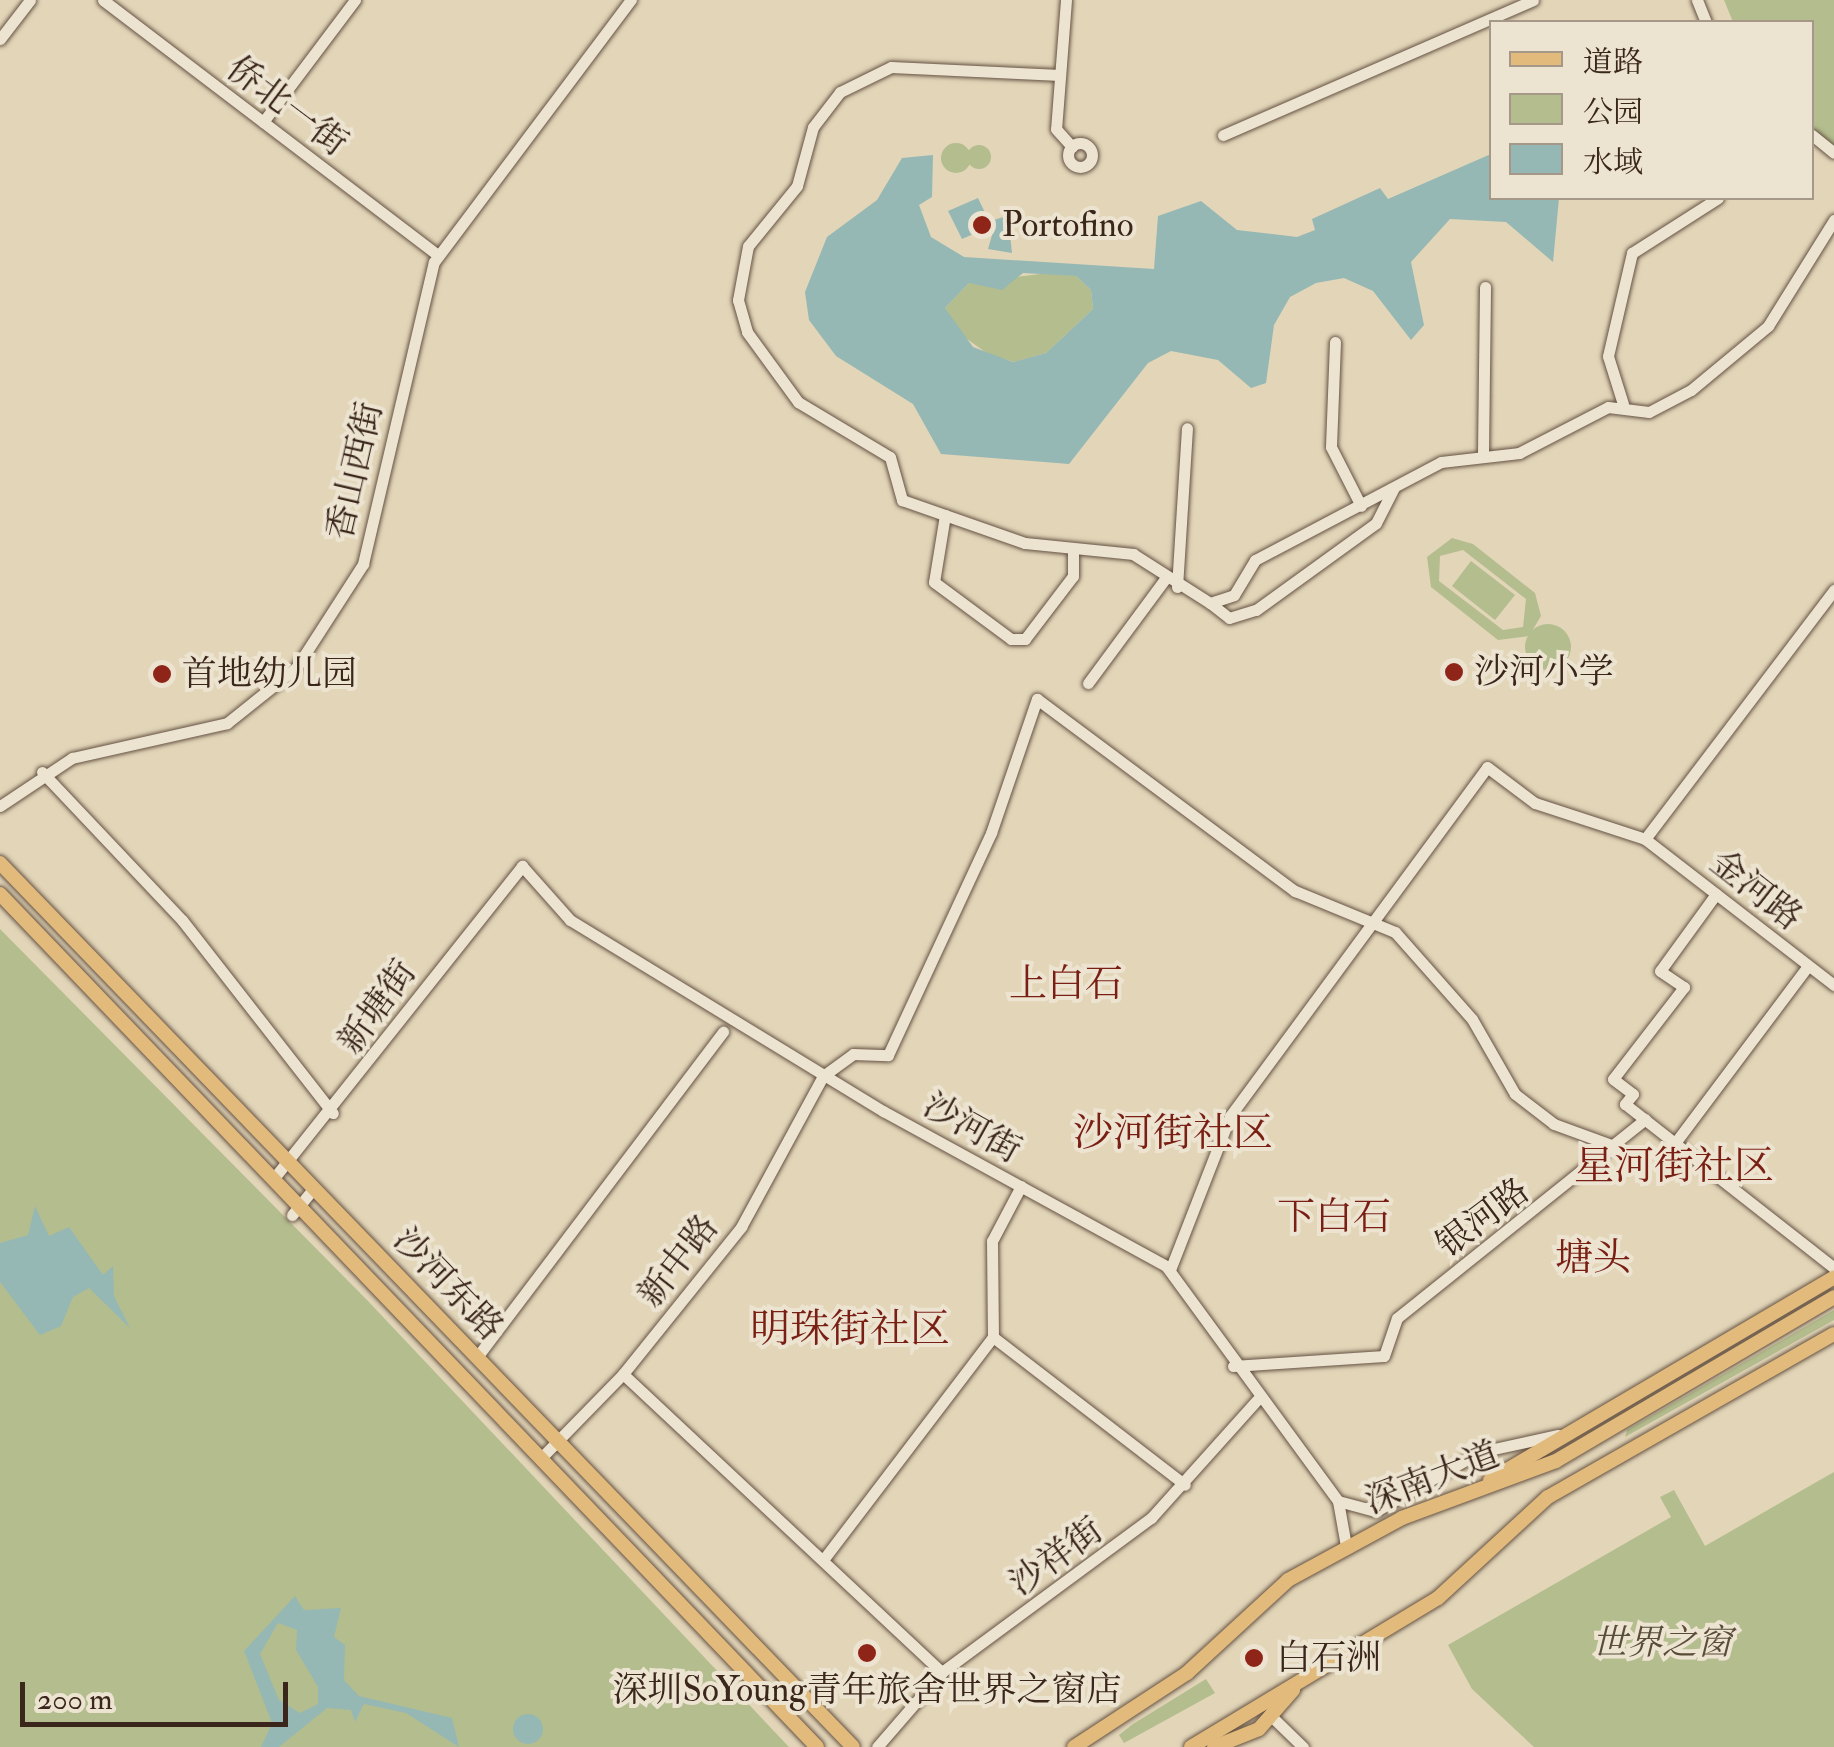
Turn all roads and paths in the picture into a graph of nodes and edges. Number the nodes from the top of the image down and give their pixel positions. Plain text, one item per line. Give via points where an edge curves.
1 (30, 0) edge
2 (103, 0) edge
3 (356, 0) edge
4 (631, 0) edge
5 (1066, 0) edge
6 (1534, 0) edge
7 (0, 39) edge
8 (1060, 76) junction
9 (263, 122) junction
10 (1223, 135) dead end
11 (1814, 137) edge
12 (1072, 146) dead end
13 (1834, 153) edge
14 (1715, 200) edge
15 (1834, 220) edge
16 (438, 255) junction
17 (1485, 288) dead end
18 (1335, 342) dead end
19 (1624, 404) junction
20 (1187, 428) dead end
21 (1483, 453) junction
22 (1394, 488) junction
23 (1361, 506) junction
24 (945, 515) junction
25 (1073, 550) junction
26 (1165, 579) junction
27 (1178, 587) junction
28 (1834, 590) edge
29 (1210, 602) junction
30 (1088, 682) dead end
31 (42, 772) junction
32 (0, 806) edge
33 (1645, 839) junction
34 (0, 863) edge
35 (522, 866) joint
36 (0, 894) edge
37 (1716, 894) junction
38 (1379, 922) junction
39 (1808, 966) junction
40 (1834, 966) edge
41 (1829, 982) edge
42 (724, 1032) dead end
43 (823, 1076) junction
44 (334, 1112) junction
45 (1645, 1119) junction
46 (1675, 1143) junction
47 (1614, 1146) junction
48 (289, 1162) junction
49 (274, 1178) junction
50 (1021, 1186) junction
51 (314, 1188) junction
52 (296, 1210) junction
53 (1834, 1268) edge
54 (1170, 1270) junction
55 (1834, 1277) edge
56 (1834, 1297) edge
57 (1834, 1334) edge
58 (993, 1337) junction
59 (477, 1357) junction
60 (1233, 1366) junction
61 (624, 1374) junction
62 (1257, 1400) junction
63 (1568, 1430) junction
64 (557, 1441) junction
65 (543, 1456) junction
66 (1539, 1470) junction
67 (1185, 1486) junction
68 (1548, 1497) junction
69 (1455, 1500) junction
70 (1338, 1501) junction
71 (1346, 1546) junction
72 (823, 1560) junction
73 (942, 1672) junction
74 (1294, 1689) junction
75 (1271, 1716) junction
76 (817, 1747) edge
77 (853, 1747) edge
78 (878, 1747) edge
79 (1074, 1747) edge
80 (1190, 1747) edge
81 (1214, 1747) edge
82 (1303, 1747) edge

1 - 7 street
2 - 9 street, 侨北一街
3 - 9 street
4 - 16 street, 香山西街
5 - 8 street
6 - 10 street
8 - 12 street via 1056,129
8 - 24 street via 891,68 858,80 824,109 797,186 742,263 738,300 747,332 776,381 890,457 902,500
9 - 16 street, 侨北一街
11 - 13 street
14 - 19 street via 1632,253 1608,356
15 - 19 street via 1785,304 1720,368 1649,412
16 - 31 street, 香山西街 via 363,564 296,668 258,705 211,730
17 - 21 street
18 - 23 street via 1331,447
19 - 21 street via 1540,446
20 - 27 street
21 - 22 street
22 - 23 street
22 - 29 street via 1376,524 1256,610 1228,618
23 - 29 street via 1255,560 1234,594
24 - 25 street
24 - 25 street via 934,582 1012,639 1025,639 1073,576
25 - 26 street via 1133,554
26 - 27 street
26 - 30 street
27 - 29 street
28 - 33 street
31 - 32 street, 香山西街
31 - 44 street via 182,920
33 - 37 street, 金河路
33 - 38 street, 金河路 via 1534,803 1487,767
34 - 48 main road, 沙河东路
35 - 43 street, 沙河街 via 570,920 786,1045
35 - 44 street, 新塘街
36 - 49 main road, 沙河东路
37 - 39 street, 金河路
37 - 45 street via 1660,970 1684,987 1614,1079 1633,1094 1626,1104
38 - 43 street via 1295,891 1037,699 991,832 888,1055 853,1054
38 - 47 street via 1472,1018 1524,1102
38 - 54 street via 1324,981 1230,1116
39 - 41 street, 金河路
39 - 46 street
40 - 41 street
42 - 59 street
43 - 50 street, 沙河街
43 - 61 street, 新中路 via 741,1227
44 - 48 street, 新塘街
45 - 46 street
45 - 47 street, 银河路
46 - 53 street
47 - 60 street, 银河路 via 1396,1318 1377,1360
48 - 49 street, 新塘街
48 - 51 main road, 沙河东路
49 - 52 main road, 沙河东路
50 - 54 street, 沙河街
50 - 58 street via 992,1241
51 - 52 street
51 - 59 main road, 沙河东路
52 - 65 main road, 沙河东路
54 - 60 street, 沙河街
55 - 63 main road
56 - 66 main road, 深南大道
57 - 68 main road, 深南大道
58 - 67 street
58 - 72 street
59 - 64 main road, 沙河东路
60 - 62 street, 沙河街
61 - 64 street, 新中路
61 - 72 street
62 - 67 street, 沙祥街
62 - 70 street, 沙河街
63 - 69 main road
63 - 70 street via 1480,1452 1376,1511
64 - 65 street, 新中路
64 - 77 main road, 沙河东路
65 - 76 main road, 沙河东路
66 - 68 main road via 1534,1490
66 - 69 main road, 深南大道
67 - 73 street, 沙祥街 via 1108,1555
68 - 74 main road, 深南大道 via 1451,1589
69 - 71 main road, 深南大道
70 - 71 street
71 - 79 main road, 深南大道 via 1271,1591 1186,1673
72 - 73 street
73 - 78 street, 沙祥街
74 - 75 main road
74 - 80 main road, 深南大道
75 - 81 main road
75 - 82 street

